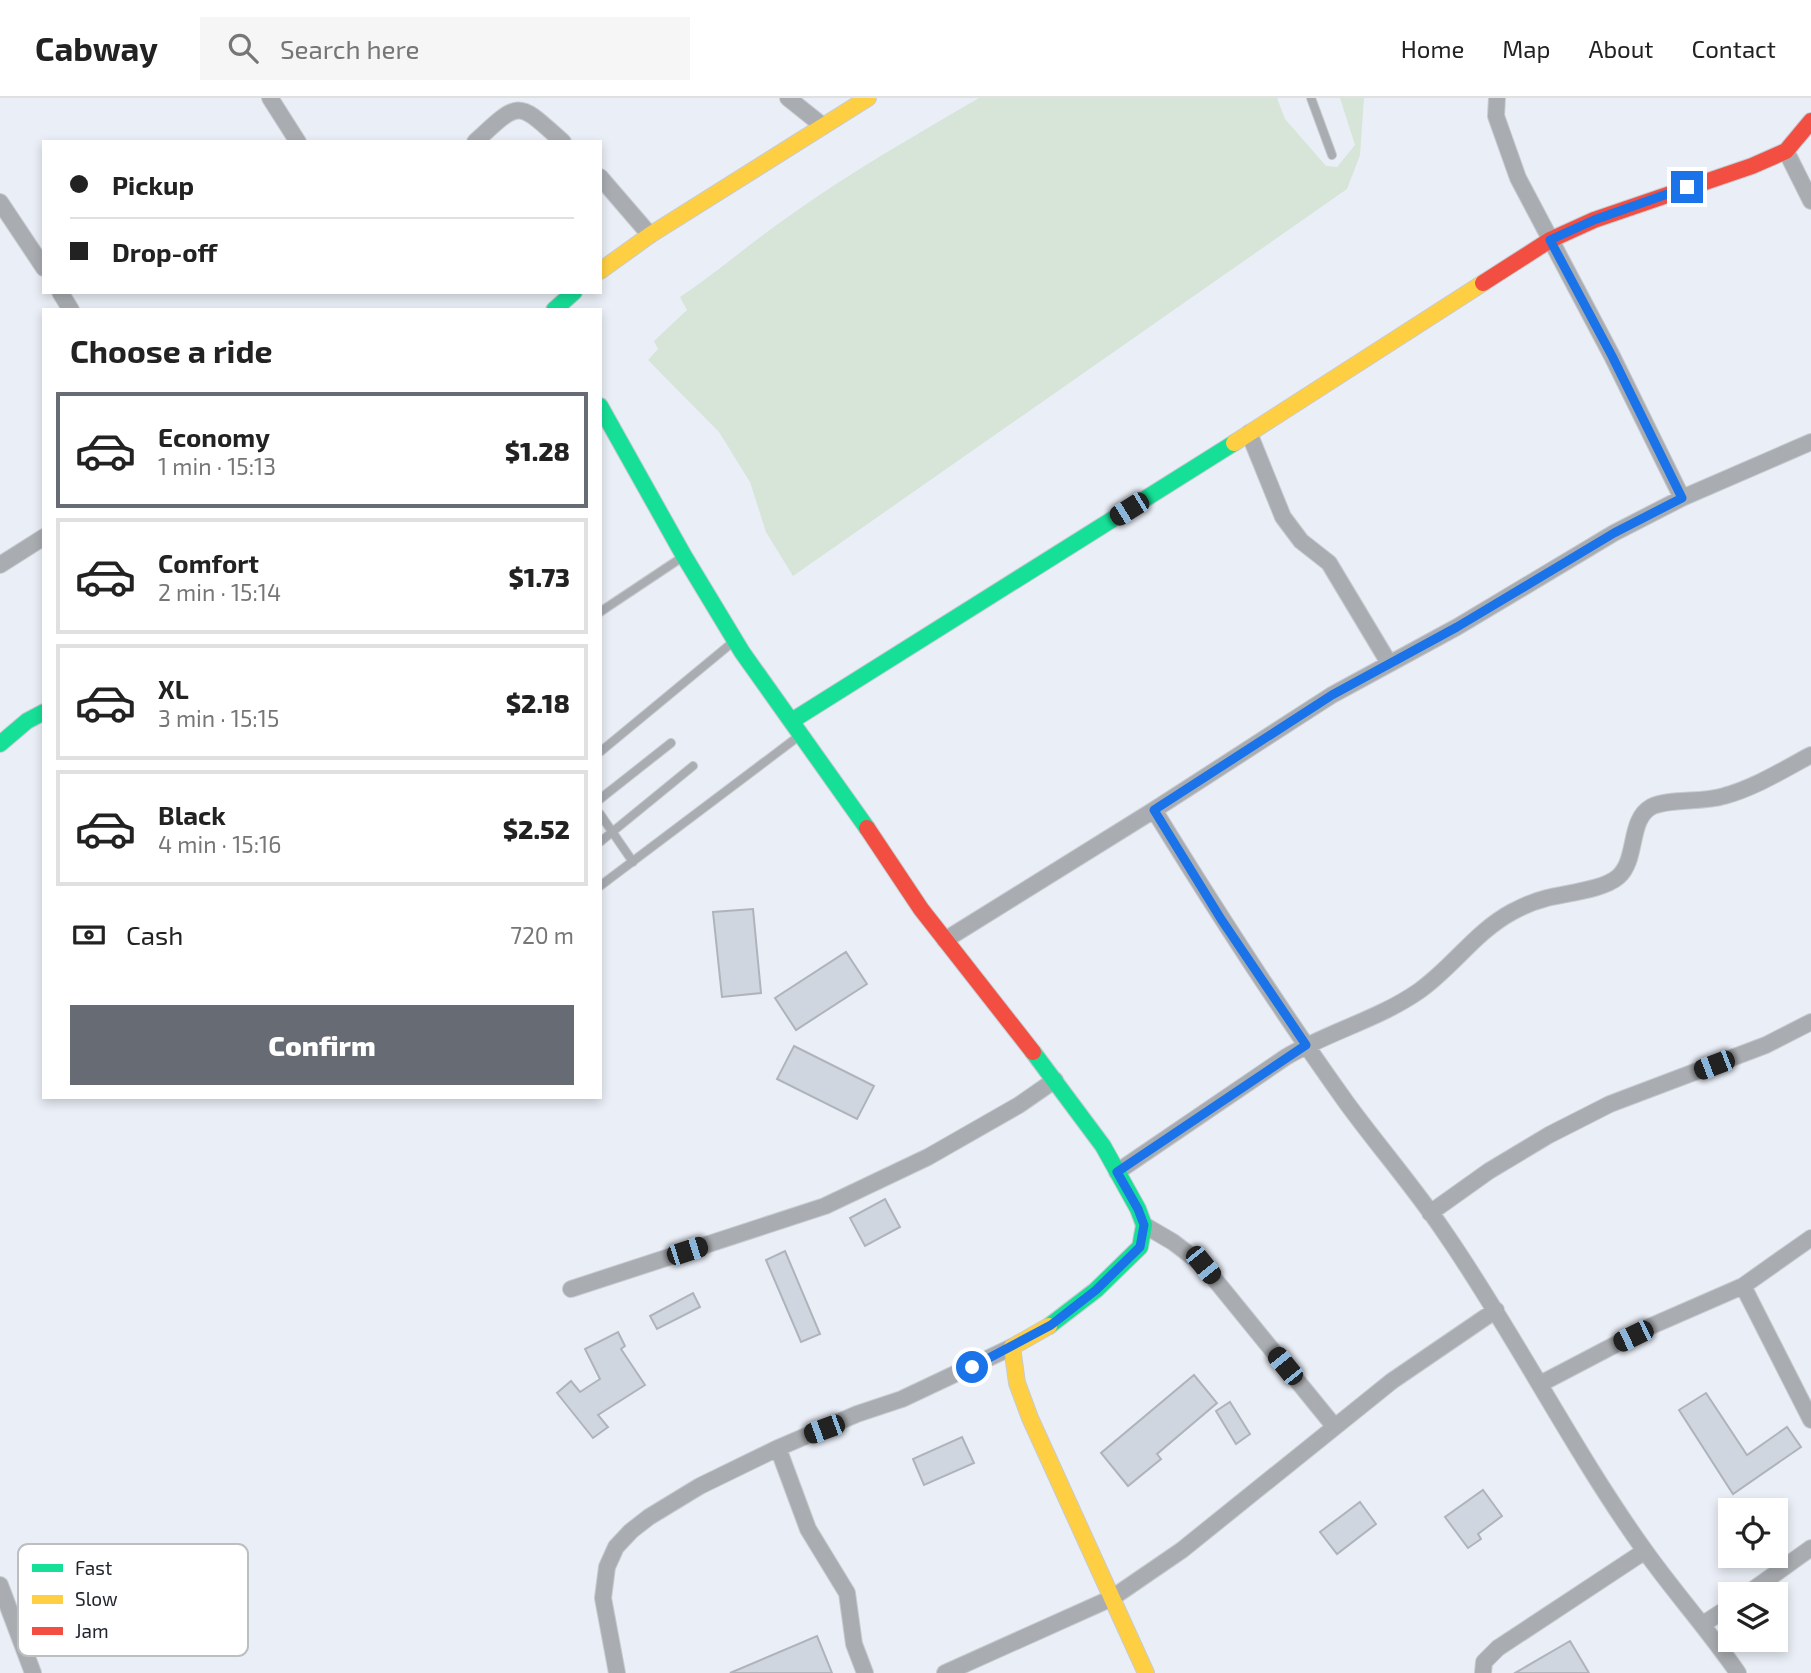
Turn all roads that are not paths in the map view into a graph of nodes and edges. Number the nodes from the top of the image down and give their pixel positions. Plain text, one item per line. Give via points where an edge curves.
1 (270, 98) edge
2 (788, 98) edge
3 (868, 98) edge
4 (1311, 98) edge
5 (1497, 98) edge
6 (1811, 121) edge
7 (823, 126) junction
8 (298, 140) edge
9 (477, 140) edge
10 (561, 140) edge
11 (1786, 151) junction
12 (1332, 155) dead end
13 (602, 179) edge
14 (1811, 201) edge
15 (0, 202) edge
16 (650, 235) junction
17 (1550, 240) junction
18 (42, 265) edge
19 (602, 270) edge
20 (571, 294) edge
21 (556, 308) edge
22 (602, 410) edge
23 (1249, 433) junction
24 (1811, 442) edge
25 (1682, 498) junction
26 (42, 538) edge
27 (684, 556) junction
28 (0, 565) edge
29 (602, 611) edge
30 (735, 640) junction
31 (1389, 663) junction
32 (42, 713) edge
33 (798, 727) junction
34 (671, 743) dead end
35 (0, 744) edge
36 (602, 750) edge
37 (1811, 755) edge
38 (693, 766) dead end
39 (602, 797) edge
40 (1154, 810) junction
41 (602, 817) edge
42 (612, 832) junction
43 (602, 840) edge
44 (633, 862) junction
45 (602, 885) edge
46 (945, 940) junction
47 (1811, 1022) edge
48 (1306, 1045) junction
49 (1055, 1080) junction
50 (1117, 1172) junction
51 (1430, 1213) junction
52 (1144, 1225) junction
53 (1811, 1238) edge
54 (1743, 1286) junction
55 (571, 1289) dead end
56 (1496, 1310) junction
57 (1012, 1347) junction
58 (1539, 1384) junction
59 (1811, 1420) edge
60 (1334, 1426) junction
61 (778, 1448) junction
62 (1811, 1548) edge
63 (1645, 1551) junction
64 (1764, 1582) edge
65 (0, 1585) edge
66 (1112, 1598) junction
67 (1718, 1614) edge
68 (1703, 1624) junction
69 (18, 1633) edge
70 (27, 1656) edge
71 (33, 1673) edge
72 (617, 1673) edge
73 (864, 1673) edge
74 (945, 1673) edge
75 (1146, 1673) edge
76 (1483, 1673) edge
77 (1738, 1673) edge

1 - 8 street
2 - 7 street
3 - 7 street
4 - 12 lane
5 - 17 street via 1496,116 1518,178
6 - 11 street
7 - 16 street
9 - 10 street via 506,113 520,110 529,112
11 - 14 street
11 - 17 street
13 - 16 street
15 - 18 street
16 - 19 street
17 - 23 street
17 - 25 street
20 - 21 street
22 - 27 street
23 - 31 street via 1283,517 1301,541 1329,563
23 - 33 street
24 - 25 street
25 - 31 street
26 - 28 street
27 - 29 lane
27 - 30 street
30 - 33 street
30 - 36 lane
31 - 40 street
32 - 35 street
33 - 44 lane
33 - 46 street
34 - 39 lane
37 - 48 street via 1726,796 1653,806 1642,814 1627,864 1618,877 1515,910 1468,944 1416,993
38 - 42 lane
40 - 46 street
40 - 48 street
41 - 42 lane
42 - 43 lane
42 - 44 lane
44 - 45 lane
46 - 49 street
47 - 51 street via 1766,1045 1610,1104 1489,1171
48 - 50 street
48 - 51 street
49 - 50 street
49 - 55 street via 928,1157 825,1206
50 - 52 street
51 - 56 street
52 - 57 street via 1140,1247 1096,1290 1051,1325
52 - 60 street via 1203,1265
53 - 54 street
54 - 58 street
54 - 59 street
56 - 58 street
56 - 60 street
57 - 61 street via 902,1399
57 - 66 street via 1017,1383 1030,1418
58 - 63 street
60 - 66 street via 1182,1550
61 - 72 street via 658,1511 616,1547 607,1567 603,1598
61 - 73 street via 808,1529 847,1593 854,1644
62 - 64 street
63 - 68 street
63 - 76 street via 1498,1648 1484,1662
65 - 69 street
66 - 74 street
66 - 75 street
67 - 68 street
68 - 77 street
70 - 71 street

